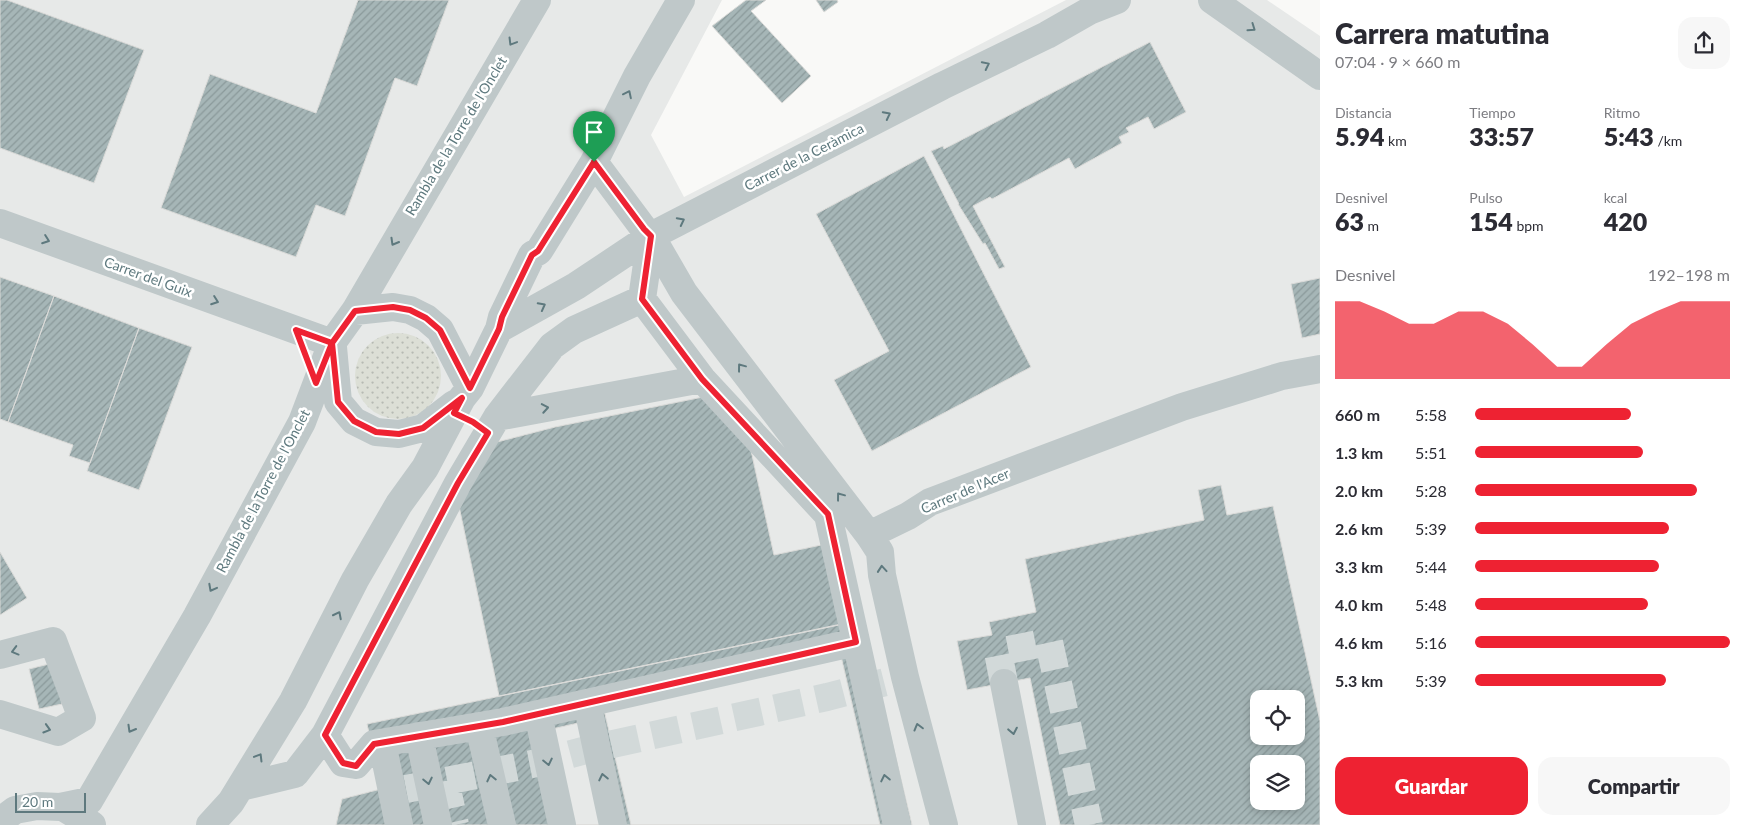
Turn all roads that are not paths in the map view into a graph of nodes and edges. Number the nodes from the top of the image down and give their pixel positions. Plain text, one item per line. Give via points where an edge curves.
1 (537, 0) edge
2 (660, 0) edge
3 (681, 0) edge
4 (1117, 0) edge
5 (1212, 0) edge
6 (662, 32) junction
7 (1320, 76) edge
8 (594, 162) junction
9 (0, 223) edge
10 (651, 236) junction
11 (642, 299) junction
12 (355, 311) junction
13 (499, 329) junction
14 (296, 330) junction
15 (332, 343) junction
16 (1320, 369) edge
17 (702, 379) junction
18 (316, 383) junction
19 (462, 399) junction
20 (492, 425) junction
21 (870, 535) junction
22 (856, 642) junction
23 (0, 655) edge
24 (1004, 683) tunnel mouth
25 (587, 703) junction
26 (0, 714) edge
27 (538, 714) junction
28 (491, 724) junction
29 (325, 735) junction
30 (419, 736) junction
31 (382, 743) junction
32 (241, 787) junction
33 (63, 807) junction
34 (5, 811) edge
35 (92, 825) edge
36 (210, 825) edge
37 (399, 825) edge
38 (438, 825) edge
39 (502, 825) edge
40 (562, 825) edge
41 (613, 825) edge
42 (897, 825) edge
43 (944, 825) edge
44 (1032, 825) edge

1 -> 12 street, Rambla de la Torre de l'Onclet
2 - 6 street
3 - 6 street
10 -> 4 street, Carrer de la Ceràmica via 1089,11
5 -> 7 street
8 -> 6 street
8 - 10 street
8 - 13 street via 538,251 532,255
9 -> 14 street, Carrer del Guix
10 - 11 street
13 -> 10 street, Carrer de la Ceràmica via 576,286
21 -> 10 street via 684,293
11 - 17 street
11 - 20 street via 563,337 552,346
12 - 15 street, Rambla de la Torre de l'Onclet
12 - 19 street via 393,307 410,310 426,318 440,330
13 - 19 street
14 - 15 street, Carrer del Guix
14 - 18 street
15 - 18 street, Rambla de la Torre de l'Onclet
15 - 19 street via 338,402 354,421 376,432 399,434 423,428
16 - 21 street, Carrer de l'Acer via 1282,376 1182,408 939,499
20 -> 17 street
17 - 22 street via 828,514
18 -> 33 street, Rambla de la Torre de l'Onclet via 302,422 197,616 89,801
19 - 20 street via 473,422
32 -> 19 street via 293,701 355,580 399,504 425,468
20 - 29 street
43 -> 21 street via 905,677 882,575 880,552
22 - 25 street
42 -> 22 street
26 -> 23 street via 58,732 82,718 53,641
24 -> 44 street
25 - 27 street
41 -> 25 street
27 - 28 street
27 -> 40 street
28 - 30 street
39 -> 28 street
29 - 31 street via 343,763 356,766 374,744
29 - 32 street via 295,774
30 - 31 street
30 -> 38 street
31 - 37 street
32 - 36 street
33 - 34 street via 37,806
33 - 35 street

